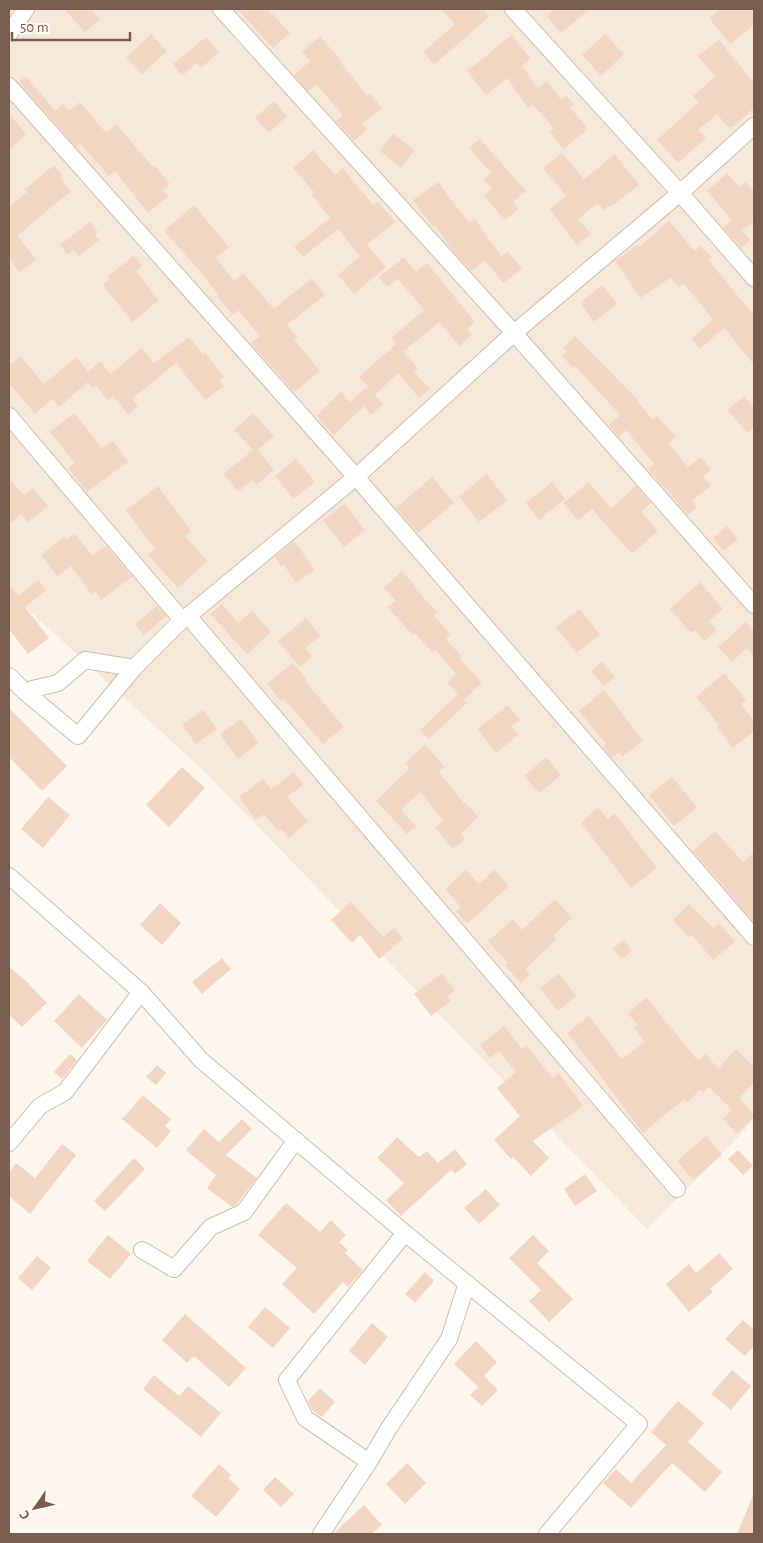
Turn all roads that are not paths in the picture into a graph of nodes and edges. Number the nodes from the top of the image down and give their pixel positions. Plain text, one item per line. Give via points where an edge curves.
1 (26, 9) edge
2 (221, 9) edge
3 (513, 9) edge
4 (9, 34) edge
5 (9, 86) edge
6 (754, 126) edge
7 (680, 193) junction
8 (754, 278) edge
9 (514, 333) junction
10 (9, 416) edge
11 (356, 477) junction
12 (754, 605) edge
13 (185, 618) junction
14 (134, 668) junction
15 (9, 676) edge
16 (24, 691) junction
17 (11, 884) edge
18 (754, 937) edge
19 (141, 992) junction
20 (296, 1140) junction
21 (9, 1143) edge
22 (677, 1189) dead end
23 (405, 1233) junction
24 (142, 1250) dead end
25 (467, 1283) junction
26 (369, 1462) junction
27 (321, 1534) edge
28 (547, 1534) edge

1 - 4 street
2 - 9 street
3 - 7 street
5 - 11 street
6 - 7 street
7 - 8 street
7 - 9 street
9 - 11 street
9 - 12 street
10 - 13 street
11 - 13 street
11 - 18 street
13 - 14 street
13 - 22 street
14 - 16 street via 85,660 58,683
14 - 16 street via 78,736
15 - 16 street
17 - 19 street
19 - 20 street via 201,1060
19 - 21 street via 65,1092 40,1106
20 - 23 street
20 - 24 street via 244,1212 211,1227 174,1269
23 - 25 street
23 - 26 street via 287,1380 305,1418
25 - 26 street via 449,1339
25 - 28 street via 639,1424
26 - 27 street

